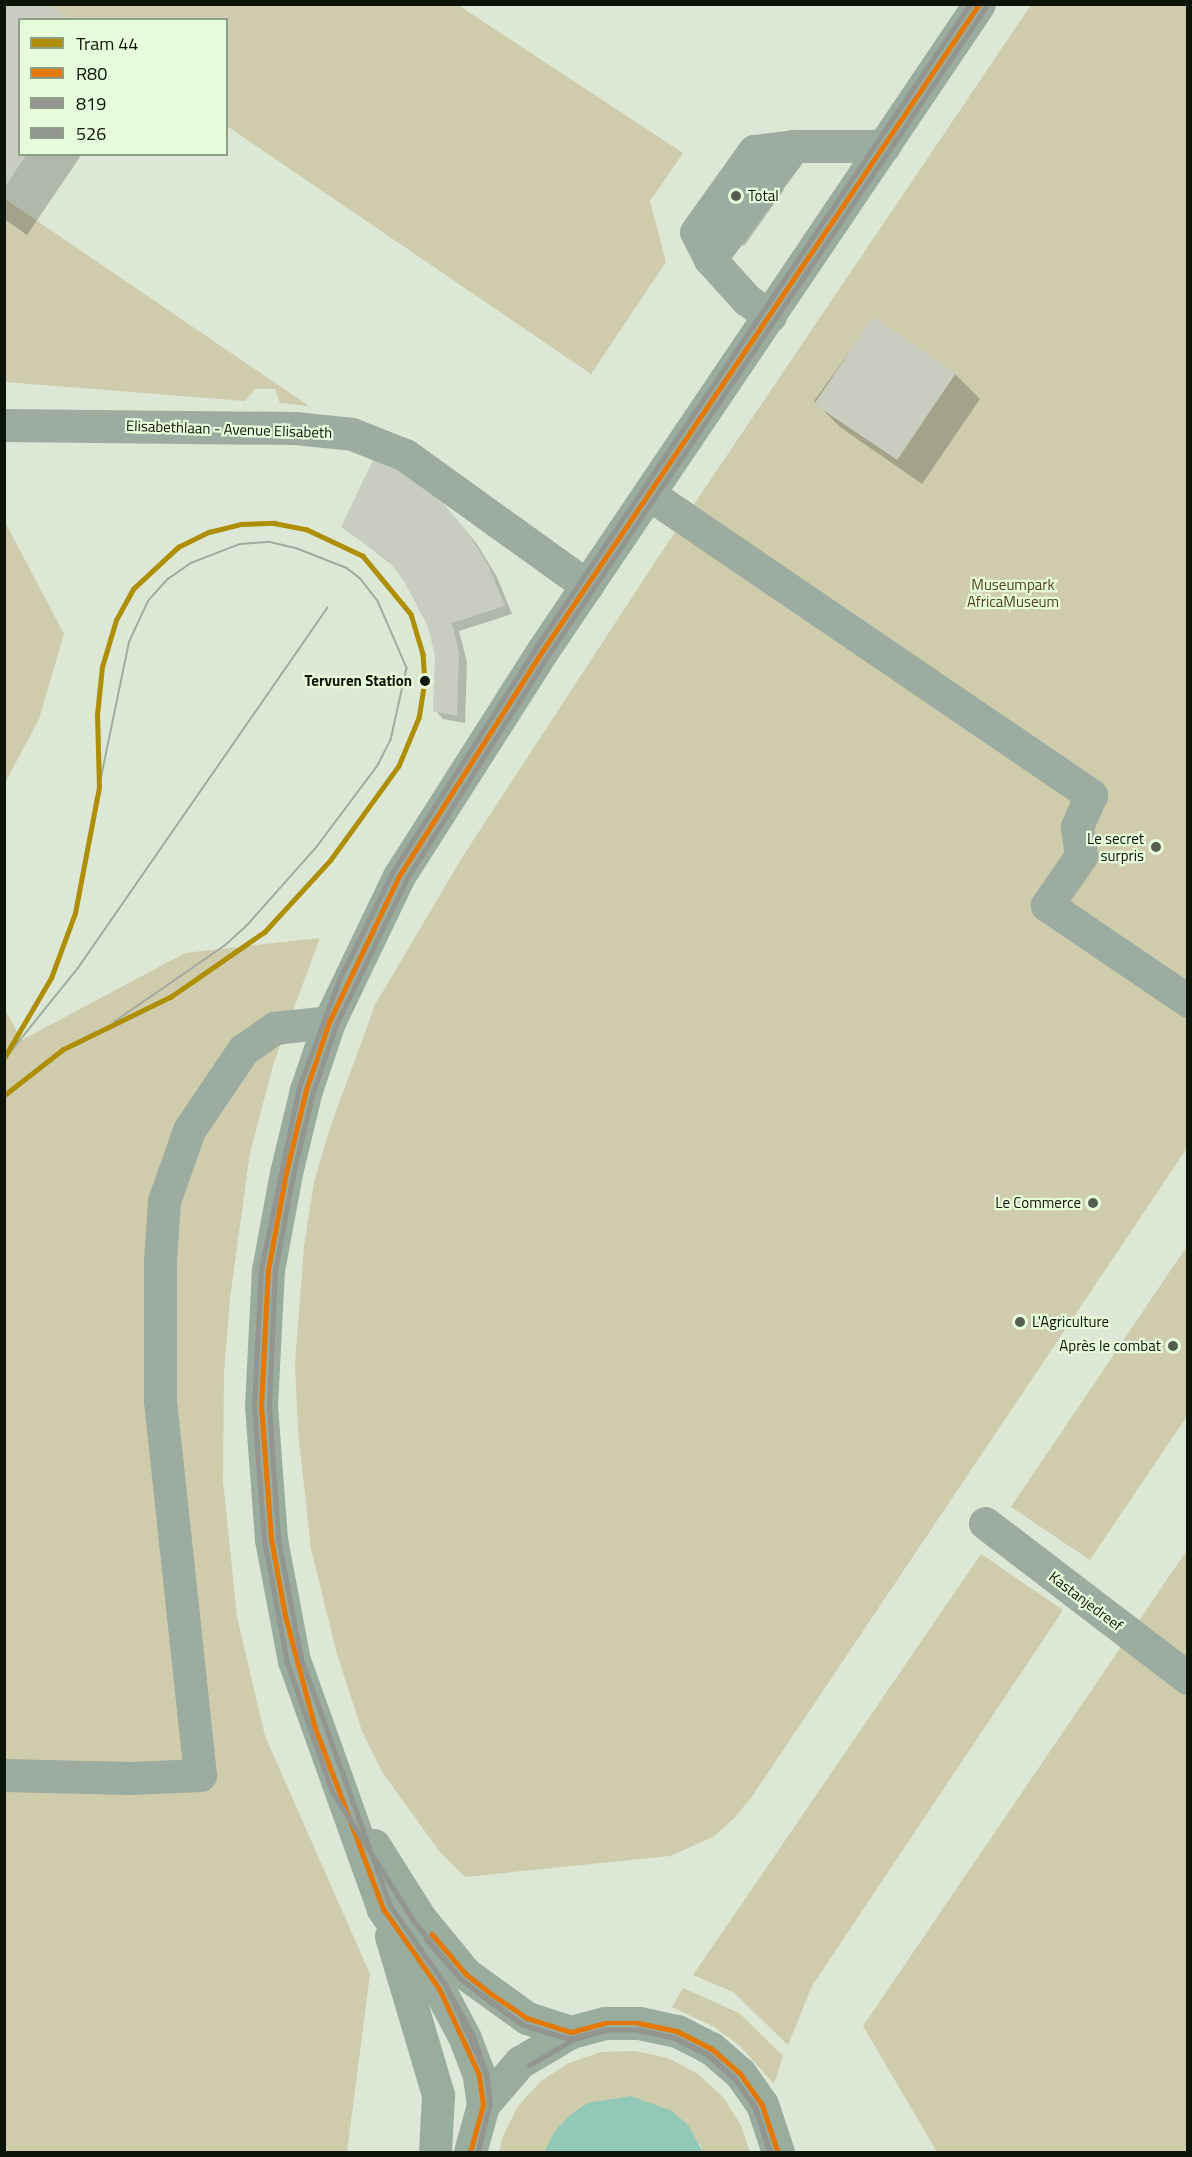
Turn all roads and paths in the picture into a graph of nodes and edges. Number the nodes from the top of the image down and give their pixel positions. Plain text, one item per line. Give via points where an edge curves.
1 (979, 4) edge
2 (884, 146) junction
3 (770, 316) junction
4 (4, 425) edge
5 (649, 494) junction
6 (588, 585) junction
7 (1188, 1001) edge
8 (329, 1022) junction
9 (985, 1523) dead end
10 (1188, 1678) edge
11 (4, 1775) edge
12 (338, 1788) junction
13 (382, 1909) junction
14 (571, 2032) junction
15 (483, 2105) junction
16 (435, 2152) edge
17 (470, 2152) edge
18 (778, 2152) edge

1 - 2 main road
2 - 3 main road
2 - 3 street via 794,146 710,260 747,300
3 - 5 main road
4 - 6 street, Elisabethlaan - Avenue Elisabeth via 295,428 352,434 405,455
5 - 6 main road
5 - 7 street via 1091,795 1077,826 1081,856 1047,905
6 - 8 main road via 399,876
8 - 11 street via 274,1028 243,1050 189,1130 164,1201 160,1400 200,1775
8 - 12 main road via 306,1090 268,1270 261,1406 272,1539 294,1661
9 - 10 street, Kastanjedreef
12 - 13 main road
12 - 14 main road via 420,1918 466,1974 527,2018
13 - 15 main road via 440,1989 465,2038
13 - 16 main road via 438,2095
14 - 15 main road via 520,2062
14 - 18 main road via 604,2024 639,2023 676,2031 711,2048 740,2073 762,2104
15 - 17 main road

